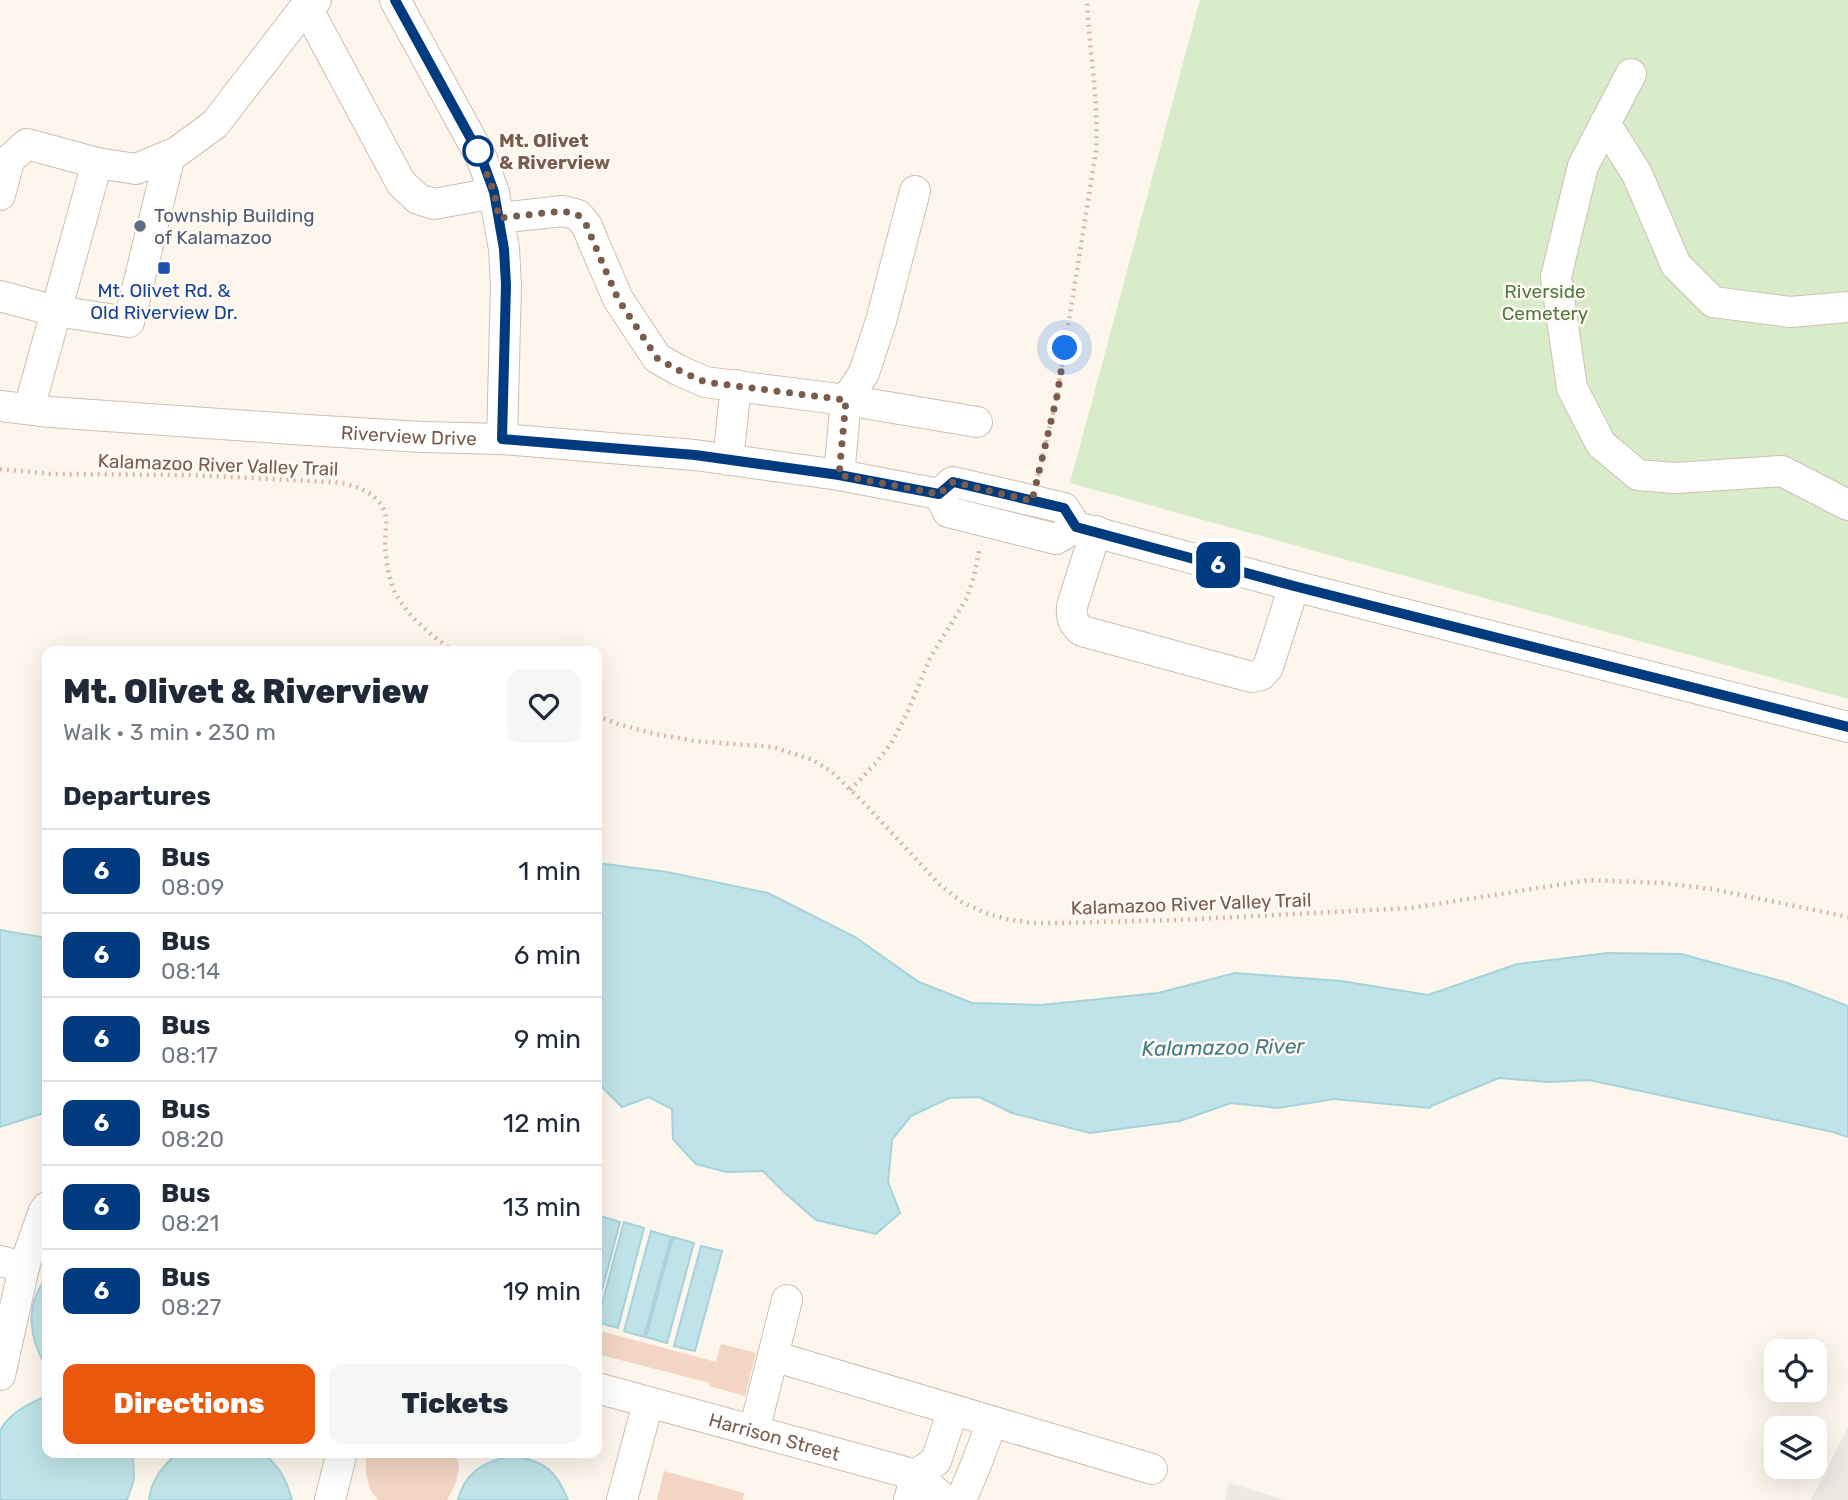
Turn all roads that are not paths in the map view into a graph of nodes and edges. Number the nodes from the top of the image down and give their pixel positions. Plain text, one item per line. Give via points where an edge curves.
1 (395, 0) edge
2 (311, 3) edge
3 (1631, 74) dead end
4 (1605, 123) junction
5 (170, 155) junction
6 (97, 163) junction
7 (915, 191) dead end
8 (0, 195) edge
9 (496, 205) junction
10 (0, 296) edge
11 (1848, 307) edge
12 (55, 311) junction
13 (736, 385) junction
14 (846, 400) junction
15 (14, 408) edge
16 (977, 422) dead end
17 (502, 439) junction
18 (728, 460) junction
19 (839, 475) junction
20 (939, 494) junction
21 (1848, 505) edge
22 (1086, 529) junction
23 (1294, 586) junction
24 (1848, 727) edge
25 (42, 1213) edge
26 (12, 1264) edge
27 (787, 1300) dead end
28 (773, 1356) junction
29 (0, 1375) edge
30 (602, 1389) edge
31 (648, 1403) junction
32 (953, 1410) junction
33 (992, 1422) junction
34 (754, 1432) junction
35 (340, 1458) edge
36 (1152, 1469) dead end
37 (913, 1488) edge
38 (330, 1500) edge
39 (622, 1500) edge
40 (945, 1500) edge
41 (961, 1500) edge

1 - 9 street via 482,159
2 - 5 street via 215,124
2 - 9 street via 401,184 418,199 434,204
3 - 4 street
4 - 11 street via 1637,174 1676,265 1713,302 1790,312
4 - 21 street via 1583,166 1556,277 1572,388 1601,444 1638,475 1675,478 1782,471
5 - 6 street via 136,169
5 - 12 street via 129,322
6 - 8 street via 27,144 9,160
6 - 12 street
7 - 14 street via 877,334 864,373
9 - 13 street via 578,215 618,299 657,358 705,382
9 - 17 street via 506,285
10 - 12 street
12 - 15 street
13 - 14 street
13 - 18 street
14 - 16 street
14 - 19 street
15 - 17 street, Riverview Drive via 320,431
17 - 18 street, Riverview Drive
18 - 19 street, Riverview Drive
19 - 20 street, Riverview Drive
20 - 22 street via 948,512 986,522 1056,538
20 - 22 street, Riverview Drive via 953,482 1064,508
22 - 23 street, Riverview Drive
22 - 23 street via 1072,606 1075,625 1082,631 1252,677 1268,667
23 - 24 street, Riverview Drive
25 - 26 street
26 - 29 street
27 - 28 street
28 - 32 street
28 - 34 street
30 - 31 street, Harrison Street
31 - 34 street, Harrison Street
31 - 39 street
32 - 33 street
32 - 37 street via 936,1461
33 - 36 street
33 - 41 street
34 - 37 street, Harrison Street
35 - 38 street
37 - 40 street, Harrison Street

